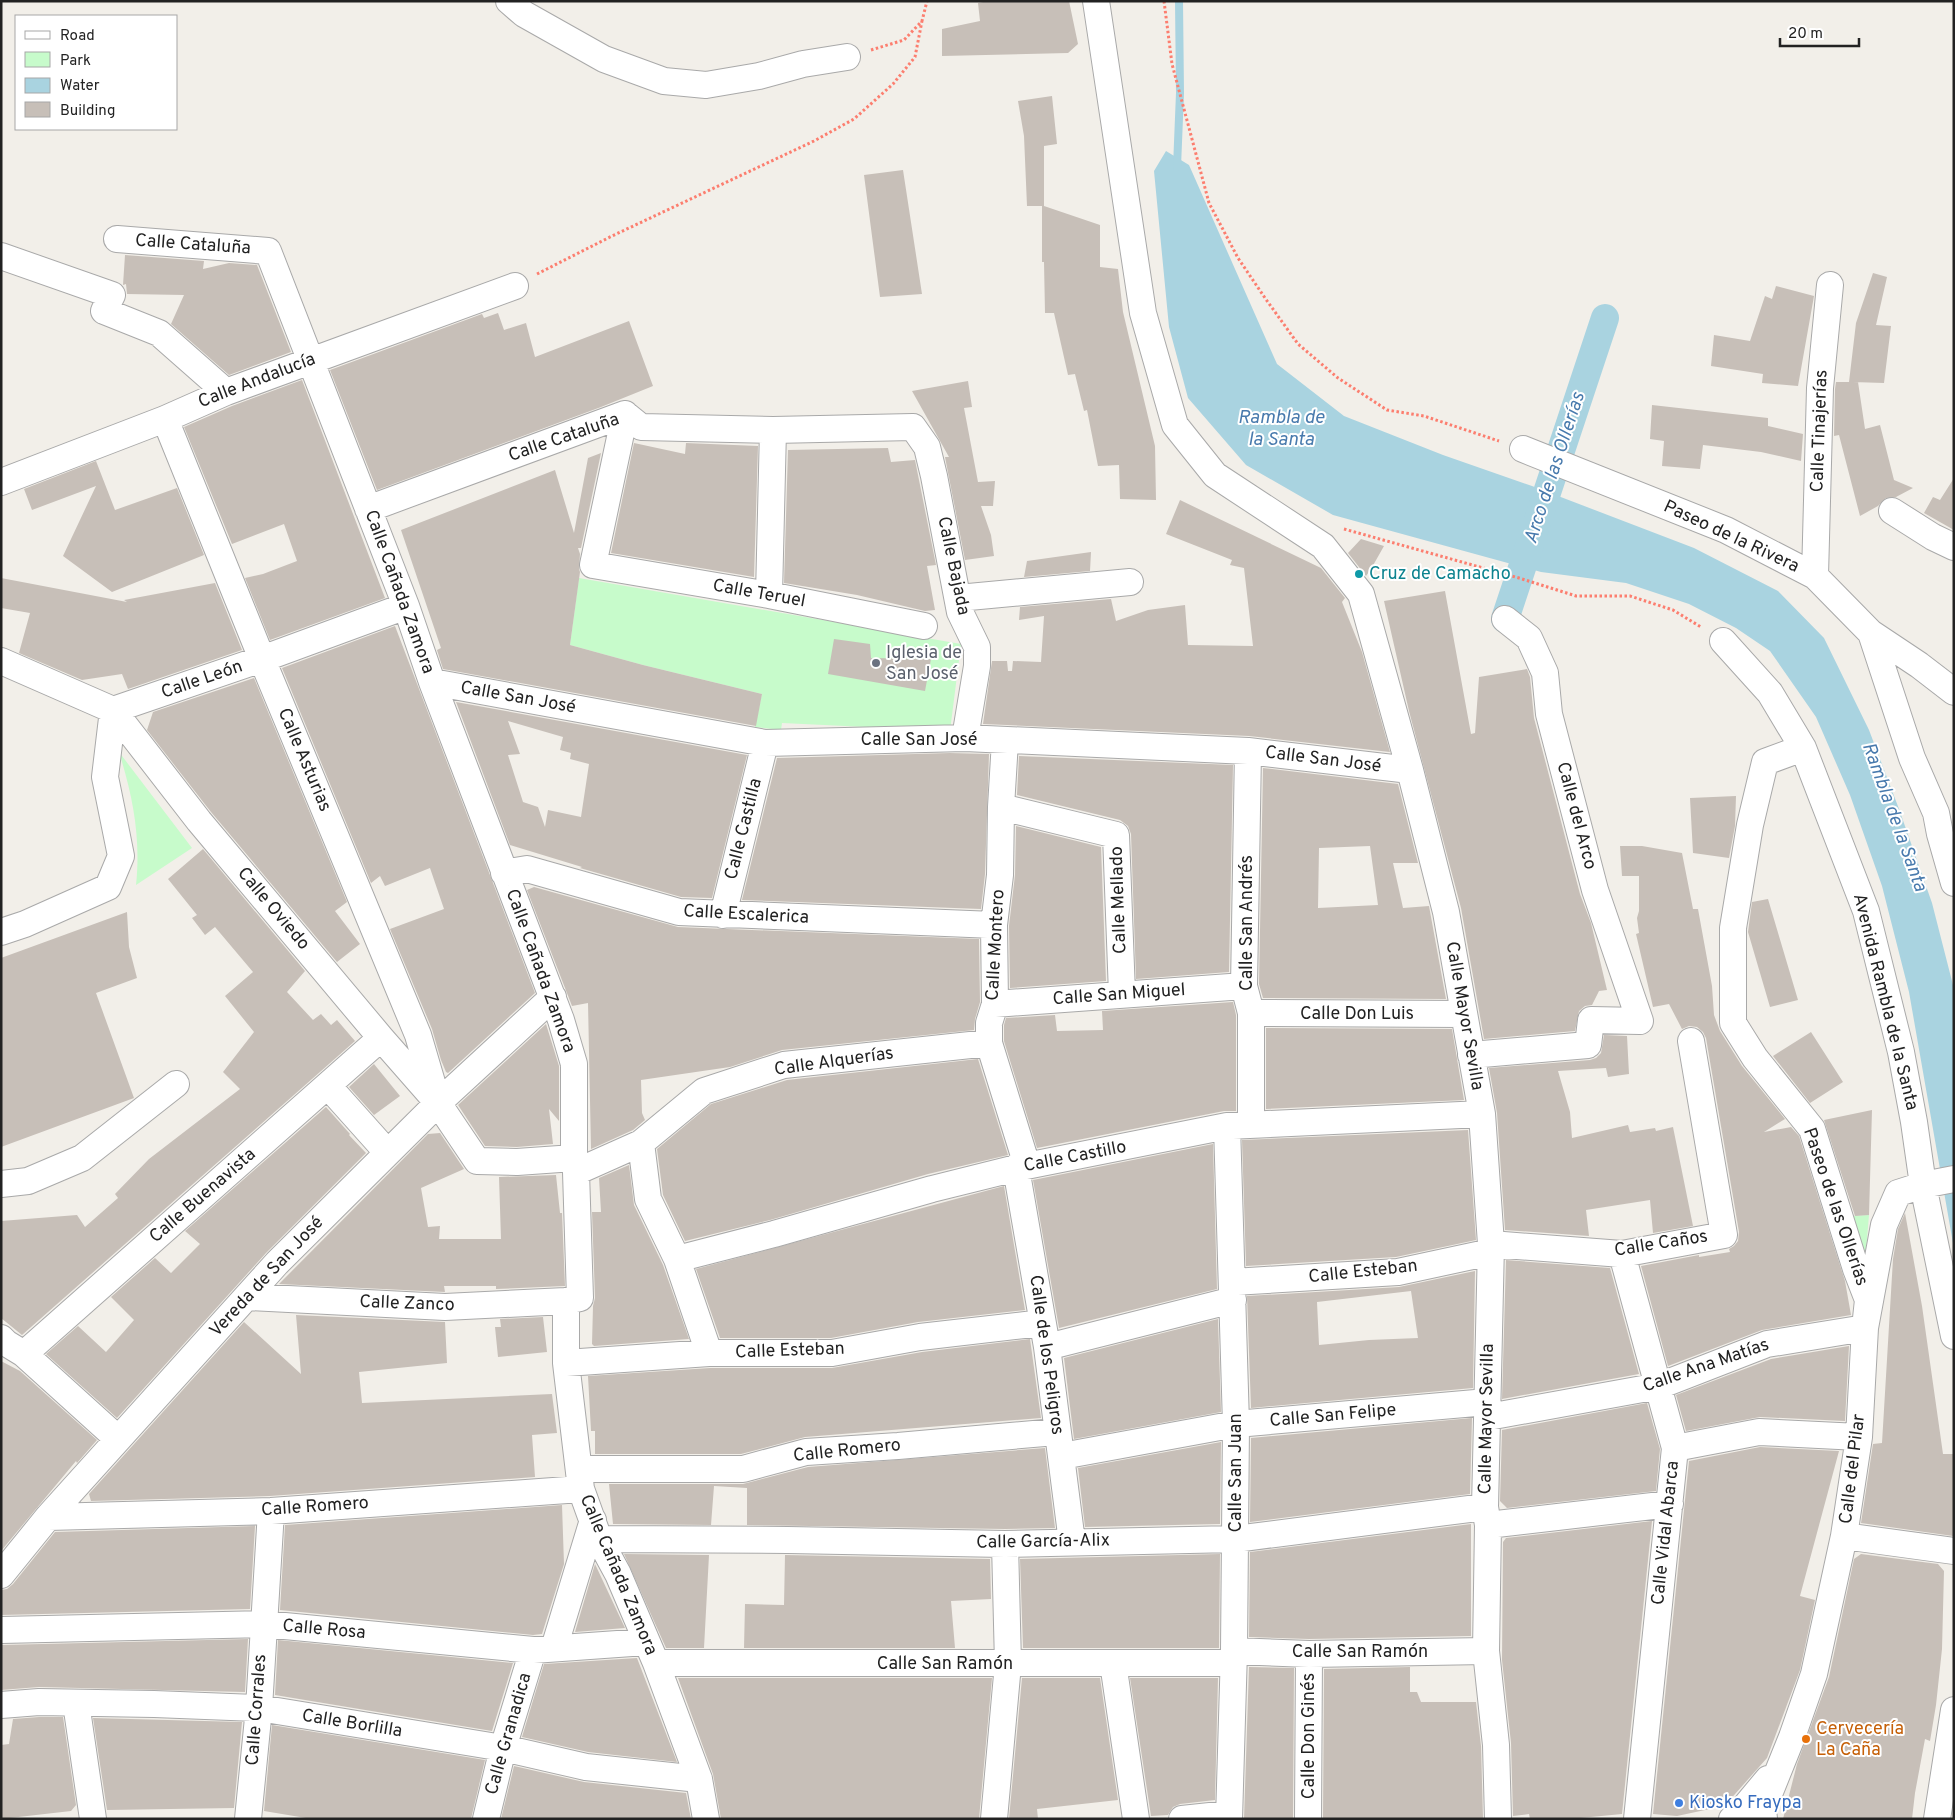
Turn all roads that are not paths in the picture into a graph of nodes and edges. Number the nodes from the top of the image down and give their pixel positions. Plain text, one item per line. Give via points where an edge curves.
1 (509, 1) edge
2 (1096, 1) edge
3 (847, 57) road end
4 (117, 239) dead end
5 (268, 251) joint
6 (1, 256) edge
7 (1830, 285) dead end
8 (515, 286) road end
9 (312, 360) junction
10 (226, 392) junction
11 (625, 414) junction
12 (165, 419) junction
13 (914, 427) joint
14 (773, 430) junction
15 (1523, 449) road end
16 (1, 482) edge
17 (368, 509) junction
18 (1892, 511) dead end
19 (1954, 546) edge
20 (1815, 576) junction
21 (1130, 582) dead end
22 (769, 595) junction
23 (958, 598) junction
24 (406, 606) junction
25 (1505, 618) dead end
26 (924, 626) dead end
27 (1871, 633) junction
28 (1723, 641) road end
29 (262, 659) junction
30 (1, 661) edge
31 (432, 682) junction
32 (1954, 692) edge
33 (113, 710) junction
34 (965, 738) junction
35 (1004, 741) junction
36 (764, 743) junction
37 (1803, 748) junction
38 (1248, 751) junction
39 (1410, 770) junction
40 (1001, 806) junction
41 (1947, 829) edge
42 (504, 873) junction
43 (1954, 884) edge
44 (723, 915) junction
45 (994, 925) junction
46 (1, 932) edge
47 (1244, 986) junction
48 (1122, 994) junction
49 (553, 997) junction
50 (995, 1004) junction
51 (1251, 1014) junction
52 (1464, 1014) junction
53 (381, 1038) junction
54 (1691, 1040) dead end
55 (989, 1042) junction
56 (1471, 1055) junction
57 (176, 1084) dead end
58 (328, 1086) junction
59 (438, 1102) junction
60 (1482, 1114) junction
61 (1239, 1126) junction
62 (641, 1143) junction
63 (387, 1152) junction
64 (575, 1165) junction
65 (1016, 1168) junction
66 (1954, 1179) edge
67 (1, 1184) edge
68 (1923, 1185) junction
69 (1491, 1248) junction
70 (1622, 1254) junction
71 (678, 1259) junction
72 (1233, 1291) junction
73 (247, 1297) junction
74 (566, 1301) junction
75 (1865, 1328) junction
76 (1045, 1335) junction
77 (1954, 1336) edge
78 (1, 1338) edge
79 (709, 1353) junction
80 (24, 1354) junction
81 (566, 1363) junction
82 (1659, 1386) junction
83 (1487, 1410) junction
84 (1236, 1424) junction
85 (1859, 1437) junction
86 (118, 1439) junction
87 (1059, 1444) junction
88 (1675, 1448) junction
89 (580, 1479) junction
90 (1670, 1504) junction
91 (271, 1511) junction
92 (1486, 1516) junction
93 (48, 1517) junction
94 (596, 1529) junction
95 (1844, 1536) junction
96 (1235, 1539) junction
97 (1072, 1542) junction
98 (1005, 1544) junction
99 (1954, 1551) edge
100 (1, 1575) edge
101 (264, 1624) junction
102 (1, 1630) edge
103 (543, 1649) junction
104 (1486, 1651) junction
105 (651, 1653) junction
106 (1309, 1654) junction
107 (1234, 1657) junction
108 (1008, 1664) junction
109 (1113, 1664) junction
110 (76, 1703) junction
111 (1, 1705) edge
112 (259, 1708) junction
113 (1954, 1710) edge
114 (502, 1748) junction
115 (1780, 1765) junction
116 (699, 1779) junction
117 (1229, 1816) edge
118 (1630, 1818) edge
119 (93, 1819) edge
120 (248, 1819) edge
121 (486, 1819) edge
122 (706, 1819) edge
123 (994, 1819) edge
124 (1136, 1819) edge
125 (1182, 1819) edge
126 (1308, 1819) edge
127 (1498, 1819) edge
128 (1732, 1819) edge
129 (1764, 1819) edge
130 (1937, 1819) edge

1 - 3 street via 524,14 604,59 664,81 706,85
2 - 39 street, Calle Mayor Sevilla via 1143,313 1175,425 1215,475 1323,546 1361,594
4 - 5 street, Calle Cataluña
5 - 9 street, Calle Cañada Zamora
6 - 10 street via 112,295 104,311 159,333
7 - 20 street, Calle Tinajerías via 1820,388
8 - 9 street, Calle Andalucía
9 - 10 street, Calle Andalucía
9 - 17 street, Calle Cañada Zamora
10 - 12 street, Calle Andalucía
11 - 14 street, Calle Cataluña via 641,427
11 - 17 street, Calle Cataluña
11 - 22 street, Calle Teruel via 593,564
12 - 16 street, Calle Andalucía
12 - 29 street, Calle Asturias
13 - 14 street, Calle Cataluña
13 - 23 street, Calle Bajada via 927,447
14 - 22 street
15 - 20 street, Paseo de la Rivera via 1726,530
17 - 24 street, Calle Cañada Zamora
18 - 19 street
20 - 27 street, Paseo de la Rivera
21 - 23 street
22 - 26 street, Calle Teruel
23 - 34 street, Calle Bajada via 960,612 977,647
24 - 29 street, Calle León
24 - 31 street, Calle Cañada Zamora
25 - 56 street, Calle del Arco via 1529,638 1545,673 1549,714 1595,890 1640,1021 1591,1020 1588,1045
27 - 32 street
27 - 41 street, Paseo de la Rivera via 1912,758 1936,813
28 - 37 street, Avenida Rambla de la Santa via 1770,694
29 - 33 street, Calle León
29 - 59 street, Calle Asturias via 418,1035
30 - 33 street
31 - 36 street, Calle San José
31 - 42 street, Calle Cañada Zamora
33 - 46 street via 105,777 121,856 108,887
33 - 53 street, Calle Oviedo via 199,821
34 - 35 street, Calle San José
34 - 36 street, Calle San José
35 - 38 street, Calle San José
35 - 40 street, Calle Montero
36 - 44 street, Calle Castilla
37 - 68 street, Avenida Rambla de la Santa via 1866,911 1901,1052
37 - 75 street, Paseo de las Ollerías via 1765,762 1750,825 1733,928 1733,1023 1755,1058 1812,1129 1868,1300
38 - 39 street, Calle San José
38 - 47 street, Calle San Andrés
39 - 52 street, Calle Mayor Sevilla via 1446,912
40 - 45 street, Calle Montero via 1000,875
40 - 48 street, Calle Mellado via 1116,835
41 - 43 street, Paseo de la Rivera
42 - 44 street, Calle Escalerica via 527,869 679,912
42 - 49 street, Calle Cañada Zamora
44 - 45 street, Calle Escalerica
45 - 50 street, Calle Montero
47 - 48 street, Calle San Miguel
47 - 51 street, Calle San Andrés
48 - 50 street, Calle San Miguel
49 - 59 street, Vereda de San José
49 - 64 street, Calle Cañada Zamora via 574,1064
50 - 55 street, Calle Montero via 989,1022
51 - 52 street, Calle Don Luis
51 - 61 street, Calle San Andrés
52 - 56 street, Calle Mayor Sevilla
53 - 58 street, Calle Buenavista
53 - 59 street, Calle Oviedo
54 - 70 street, Calle Caños via 1724,1235
55 - 62 street, Calle Alquerías via 784,1065 704,1091
55 - 65 street, Calle Montero via 1025,1159
56 - 60 street, Calle Mayor Sevilla
57 - 67 street via 82,1158 28,1181
58 - 63 street
58 - 80 street, Calle Buenavista
59 - 63 street, Vereda de San José
59 - 64 street via 478,1161
60 - 61 street, Calle Castillo
60 - 69 street, Calle Mayor Sevilla
61 - 65 street, Calle Castillo
61 - 72 street, Calle San Juan
62 - 64 street, Calle Alquerías
62 - 71 street via 648,1199
63 - 73 street, Vereda de San José
64 - 74 street, Calle Cañada Zamora via 580,1298
65 - 71 street, Calle Castillo
65 - 76 street, Calle de los Peligros
66 - 68 street, Calle del Pilar
68 - 75 street, Calle del Pilar via 1898,1193 1884,1225
68 - 77 street, Avenida Rambla de la Santa
69 - 70 street, Calle Caños
69 - 72 street, Calle Esteban via 1398,1272
69 - 83 street, Calle Mayor Sevilla
70 - 82 street, Calle Vidal Abarca
71 - 79 street
72 - 76 street, Calle Esteban
72 - 84 street, Calle San Juan
73 - 74 street, Calle Zanco via 446,1307
73 - 86 street, Vereda de San José
74 - 81 street, Calle Cañada Zamora
75 - 82 street, Calle Ana Matías via 1766,1344
75 - 85 street, Calle del Pilar
76 - 79 street, Calle Esteban via 920,1337 832,1353
76 - 87 street, Calle de los Peligros
78 - 80 street
79 - 81 street, Calle Esteban
80 - 86 street
81 - 89 street, Calle Cañada Zamora
82 - 83 street, Calle Ana Matías
82 - 88 street, Calle Vidal Abarca
83 - 84 street, Calle San Felipe
83 - 92 street, Calle Mayor Sevilla
84 - 87 street, Calle San Felipe
84 - 96 street, Calle San Juan
85 - 88 street via 1759,1432
85 - 95 street, Calle del Pilar
86 - 93 street, Vereda de San José
87 - 89 street, Calle Romero via 898,1446 806,1452 743,1470
87 - 97 street, Calle de los Peligros
88 - 90 street, Calle Vidal Abarca
89 - 91 street, Calle Romero
89 - 94 street, Calle Cañada Zamora
90 - 92 street, Calle García-Alix
90 - 118 street, Calle Vidal Abarca
91 - 93 street, Calle Romero
91 - 101 street, Calle Corrales
92 - 96 street, Calle García-Alix
92 - 104 street, Calle Mayor Sevilla
93 - 100 street, Vereda de San José
94 - 98 street, Calle García-Alix via 788,1540
94 - 103 street, Calle Granadica
94 - 105 street, Calle Cañada Zamora
95 - 99 street
95 - 115 street, Calle del Pilar via 1814,1674
96 - 97 street, Calle García-Alix
96 - 107 street, Calle San Juan
97 - 98 street, Calle García-Alix
98 - 108 street
101 - 102 street, Calle Rosa
101 - 103 street, Calle Rosa
101 - 112 street, Calle Corrales
103 - 105 street, Calle Rosa
103 - 114 street, Calle Granadica
104 - 106 street, Calle San Ramón
104 - 127 street, Calle Mayor Sevilla via 1496,1746
105 - 108 street, Calle San Ramón
105 - 116 street, Calle Cañada Zamora
106 - 107 street, Calle San Ramón
106 - 126 street, Calle Don Ginés
107 - 109 street, Calle San Ramón
107 - 117 street, Calle San Juan
108 - 109 street, Calle San Ramón
108 - 123 street
109 - 124 street
110 - 111 street, Calle Borlilla
110 - 112 street, Calle Borlilla
110 - 119 street
112 - 114 street, Calle Borlilla
112 - 120 street, Calle Corrales
113 - 130 street
114 - 116 street, Calle Borlilla via 586,1767
114 - 121 street, Calle Granadica
115 - 128 street, Calle del Pilar
115 - 129 street, Calle del Pilar via 1763,1809
116 - 122 street, Calle Cañada Zamora
117 - 125 street

